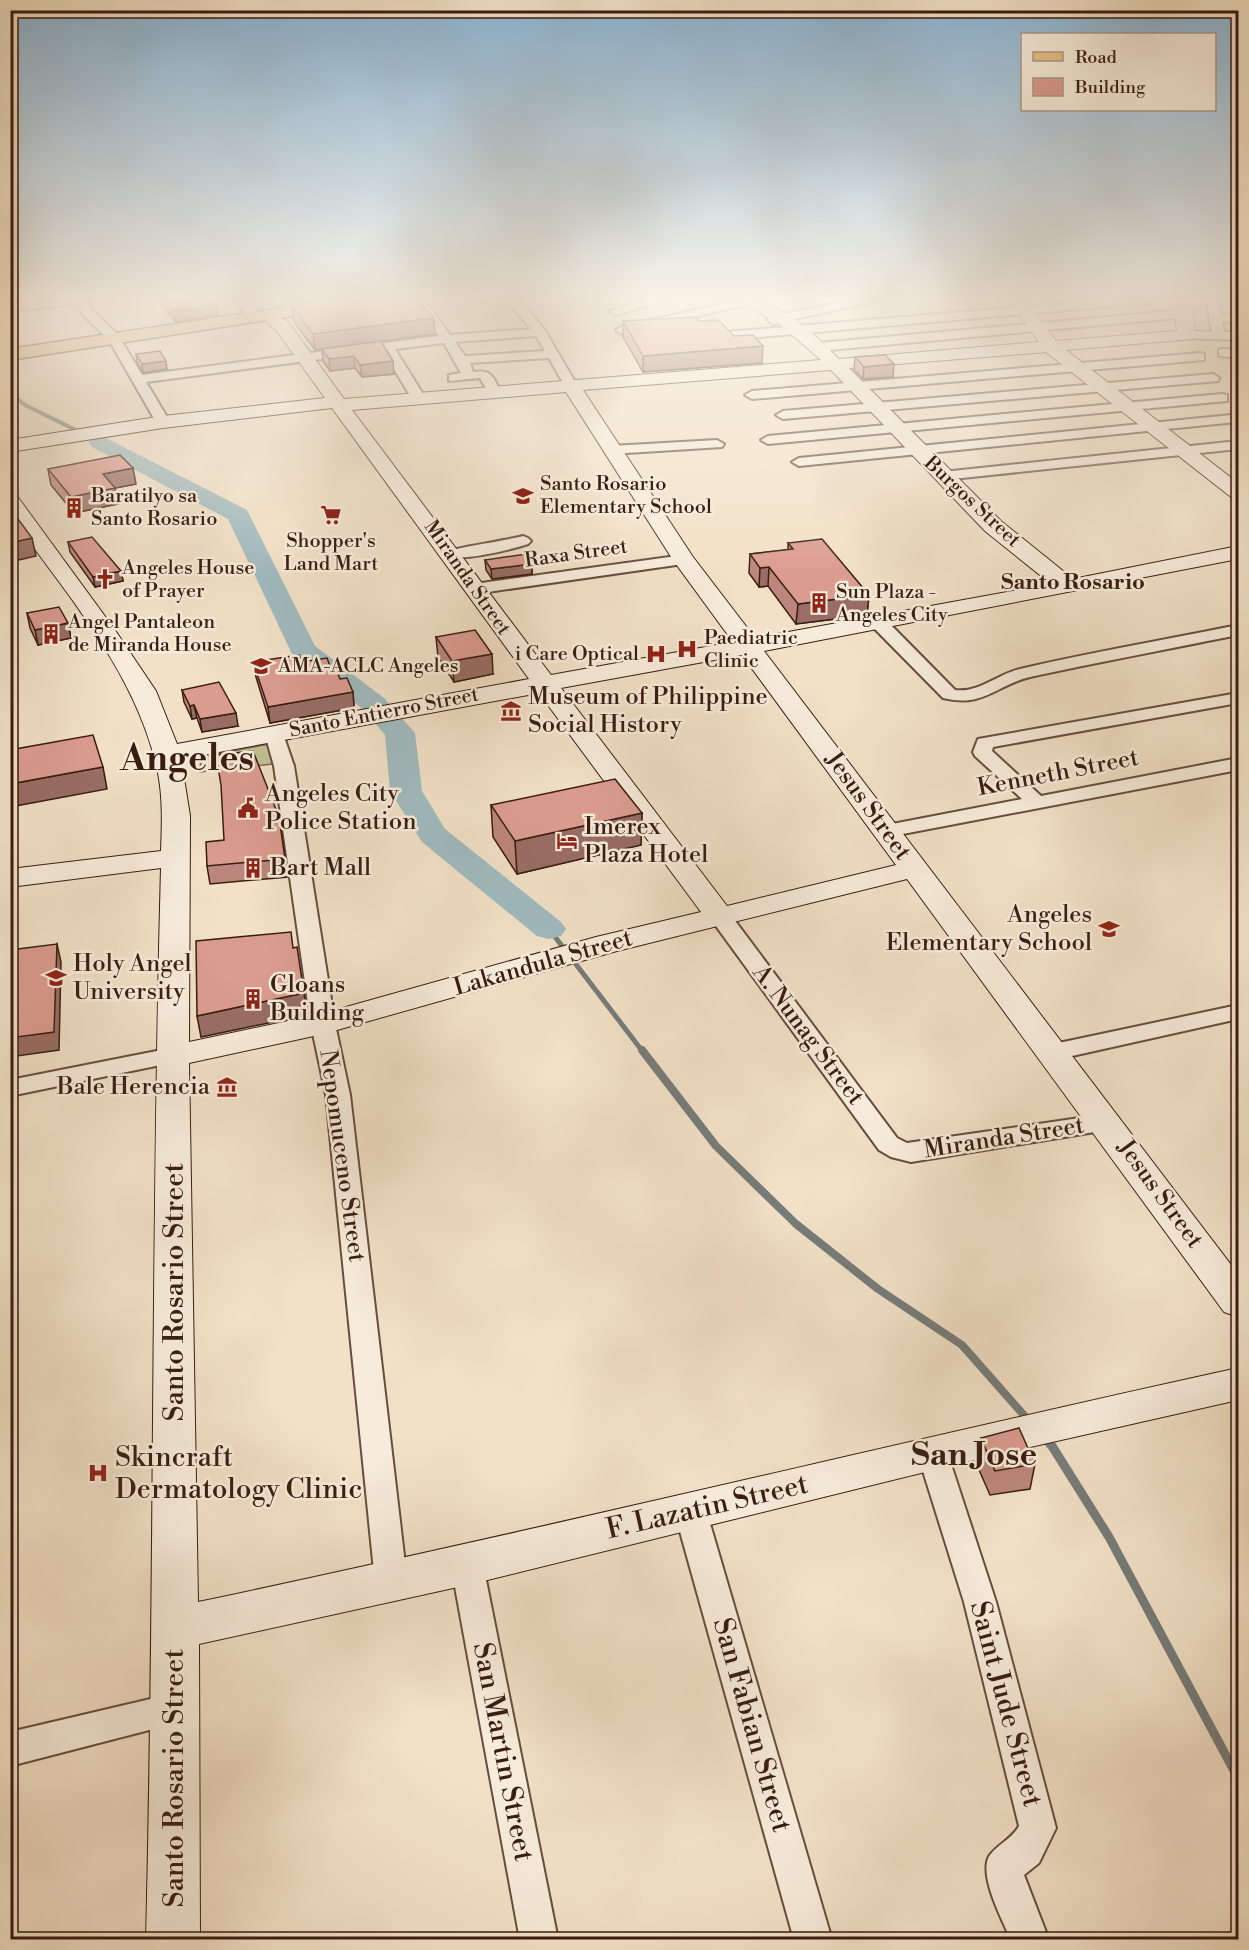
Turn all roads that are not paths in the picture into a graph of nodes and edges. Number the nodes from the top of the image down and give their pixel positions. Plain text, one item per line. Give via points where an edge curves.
1 (145, 391) edge
2 (329, 391) edge
3 (414, 391) edge
4 (460, 391) edge
5 (521, 391) edge
6 (575, 391) edge
7 (805, 391) edge
8 (862, 391) edge
9 (1058, 391) edge
10 (1105, 391) edge
11 (1219, 391) edge
12 (495, 393) joint
13 (462, 395) junction
14 (752, 395) dead end
15 (1222, 398) junction
16 (419, 399) junction
17 (339, 404) junction
18 (1127, 407) junction
19 (878, 408) junction
20 (783, 415) dead end
21 (163, 422) junction
22 (1235, 424) edge
23 (1152, 428) junction
24 (897, 429) junction
25 (768, 440) dead end
26 (717, 444) dead end
27 (1239, 445) edge
28 (10, 446) edge
29 (611, 450) junction
30 (1180, 450) junction
31 (918, 451) junction
32 (799, 462) dead end
33 (943, 476) junction
34 (1239, 493) edge
35 (12, 503) edge
36 (523, 540) dead end
37 (1239, 553) edge
38 (523, 558) edge
39 (455, 560) junction
40 (684, 560) junction
41 (1069, 587) junction
42 (474, 589) junction
43 (877, 621) junction
44 (1239, 630) edge
45 (750, 646) junction
46 (542, 684) junction
47 (1239, 698) edge
48 (274, 734) junction
49 (167, 754) junction
50 (1239, 765) edge
51 (1037, 803) junction
52 (887, 831) junction
53 (174, 858) junction
54 (915, 869) junction
55 (10, 878) edge
56 (719, 915) junction
57 (1239, 1012) edge
58 (323, 1024) junction
59 (1054, 1052) junction
60 (172, 1056) junction
61 (10, 1088) edge
62 (1107, 1122) junction
63 (900, 1151) joint
64 (1239, 1302) edge
65 (1239, 1384) edge
66 (933, 1455) junction
67 (690, 1510) junction
68 (468, 1565) junction
69 (390, 1581) junction
70 (175, 1628) junction
71 (176, 1709) junction
72 (10, 1749) edge
73 (173, 1940) edge
74 (539, 1940) edge
75 (813, 1940) edge
76 (1030, 1940) edge

1 - 21 street
2 - 17 street, Miranda Street
3 - 16 street
4 - 13 street
5 - 12 street
6 - 29 street, Jesus Street
7 - 14 street
8 - 19 street, Burgos Street
9 - 19 street
10 - 18 street
11 - 15 street
12 - 13 street
13 - 16 street
15 - 18 street
15 - 22 street
16 - 17 street
17 - 21 street
17 - 39 street, Miranda Street
18 - 23 street
18 - 24 street
19 - 20 street
19 - 24 street, Burgos Street
21 - 28 street
22 - 23 street
23 - 30 street
23 - 31 street
24 - 25 street
24 - 31 street, Burgos Street
26 - 29 street
27 - 30 street
29 - 40 street, Jesus Street
30 - 33 street
30 - 34 street
31 - 32 street
31 - 33 street, Burgos Street
33 - 41 street, Burgos Street via 993,526
35 - 49 street, Santo Rosario Street via 143,691
36 - 39 street
37 - 41 street, Santo Entierro Street
38 - 39 street
39 - 42 street, Miranda Street
40 - 42 street, Raxa Street
40 - 45 street, Jesus Street
41 - 43 street, Santo Entierro Street
42 - 46 street, Miranda Street
43 - 44 street via 950,694 957,696 990,690 1020,674
43 - 45 street, Santo Entierro Street
45 - 46 street, Santo Entierro Street
45 - 52 street, Jesus Street
46 - 48 street, Santo Entierro Street
46 - 56 street, Miranda Street
47 - 51 street via 985,743 982,752
48 - 49 street, Santo Entierro Street
48 - 58 street, Nepomuceno Street via 284,766
49 - 53 street, Santo Rosario Street via 176,816
50 - 51 street, Kenneth Street
51 - 52 street, Kenneth Street
52 - 54 street, Jesus Street
53 - 55 street
53 - 60 street, Santo Rosario Street
54 - 56 street, Lakandula Street
54 - 59 street, Jesus Street
56 - 58 street, Lakandula Street
56 - 63 street, A. Nunag Street via 888,1144
57 - 59 street
58 - 60 street, Lakandula Street
58 - 69 street, Nepomuceno Street via 338,1095
59 - 62 street, Jesus Street
60 - 61 street
60 - 70 street, Santo Rosario Street
62 - 63 street, Miranda Street via 911,1153
62 - 64 street, Jesus Street
65 - 66 street, F. Lazatin Street
66 - 67 street, F. Lazatin Street
66 - 76 street, Saint Jude Street via 980,1602 1038,1828 1026,1850 1003,1868
67 - 68 street, F. Lazatin Street
67 - 75 street, San Fabian Street
68 - 69 street, F. Lazatin Street
68 - 74 street, San Martin Street
69 - 70 street, F. Lazatin Street
70 - 71 street, Santo Rosario Street
71 - 72 street
71 - 73 street, Santo Rosario Street

